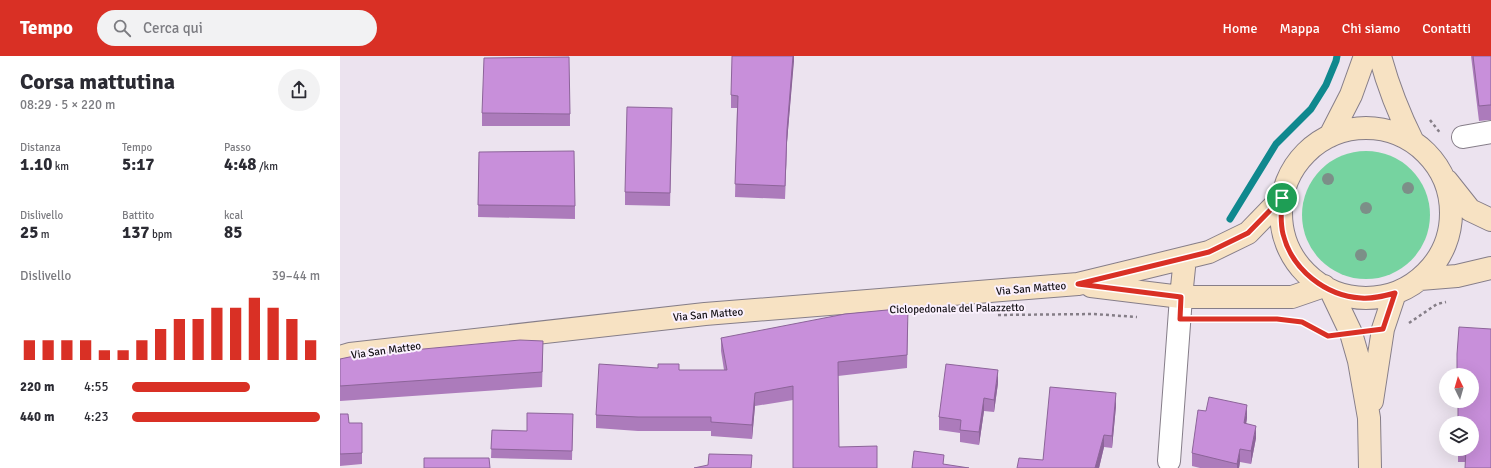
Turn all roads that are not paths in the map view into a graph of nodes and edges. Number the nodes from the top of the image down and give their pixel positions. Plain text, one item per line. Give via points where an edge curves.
1 (1365, 56) edge
2 (1380, 56) edge
3 (1491, 132) edge
4 (1330, 136) junction
5 (1463, 137) dead end
6 (1413, 142) junction
7 (1442, 174) junction
8 (1282, 198) junction
9 (1491, 220) edge
10 (1185, 258) junction
11 (1491, 268) edge
12 (1420, 279) junction
13 (1078, 284) junction
14 (1327, 288) junction
15 (1395, 293) junction
16 (1181, 297) junction
17 (340, 357) edge
18 (1369, 418) junction
19 (1169, 461) dead end
20 (1370, 468) edge

1 - 4 street via 1351,96
2 - 6 street via 1396,106
3 - 5 street
4 - 6 street via 1350,129 1372,128 1394,133
4 - 8 street via 1298,161 1288,178
6 - 7 street via 1434,162
7 - 9 street via 1470,210
7 - 12 street via 1450,202 1449,230 1439,257
8 - 10 street, Via San Matteo via 1248,233 1209,252
8 - 14 street via 1283,235 1290,252 1314,281
10 - 13 street, Via San Matteo
10 - 16 street
11 - 12 street via 1456,276
12 - 15 street
13 - 16 street, Via San Matteo
13 - 17 street, Via San Matteo via 705,314 412,346
14 - 15 street via 1346,296 1362,298
14 - 16 street, Via San Matteo via 1292,297
14 - 18 street via 1352,334
15 - 18 street via 1383,329
16 - 19 street
18 - 20 street

